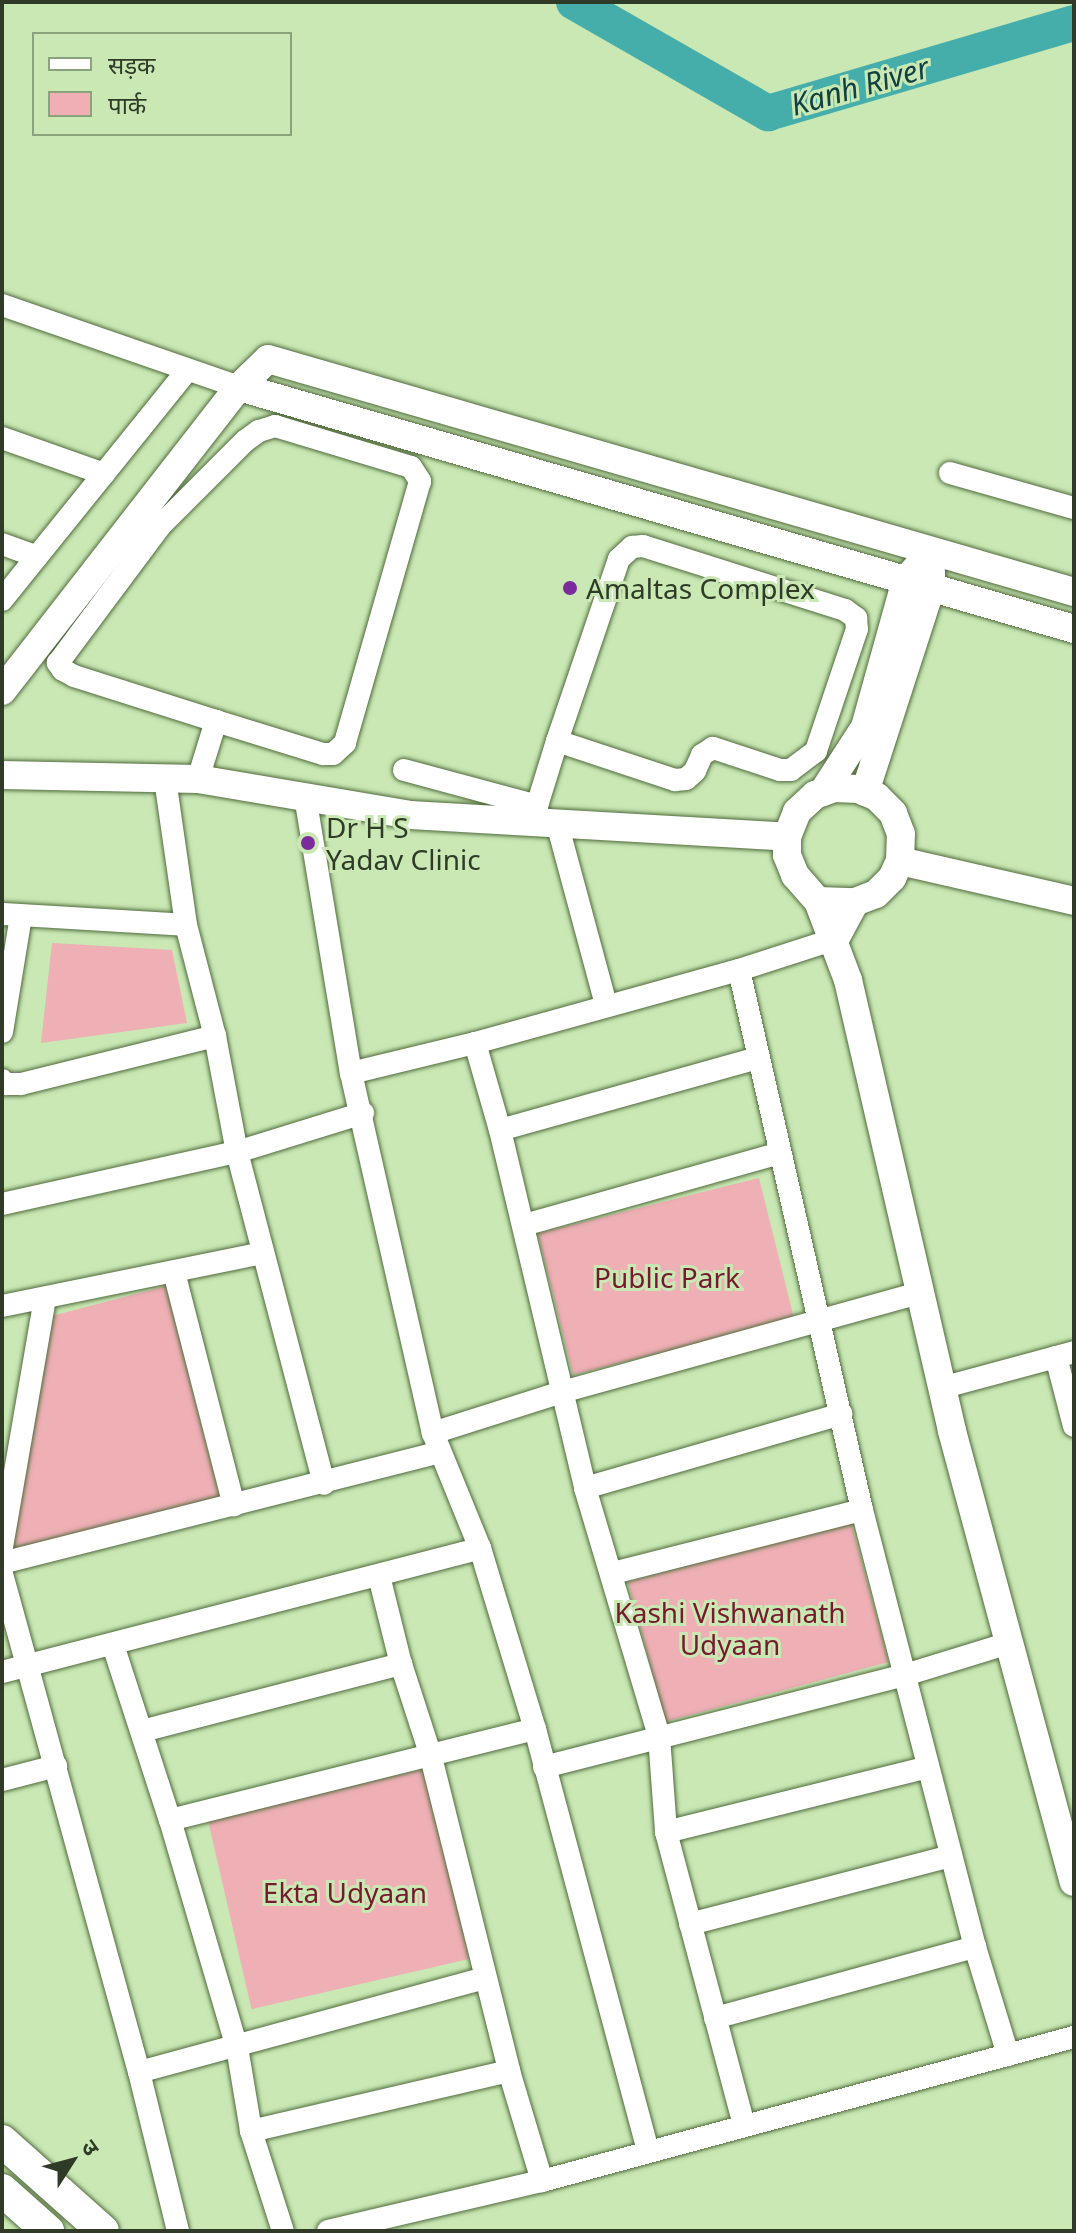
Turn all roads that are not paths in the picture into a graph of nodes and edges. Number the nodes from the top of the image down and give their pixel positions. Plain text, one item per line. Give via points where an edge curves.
1 (2, 305) edge
2 (187, 371) junction
3 (239, 387) junction
4 (2, 438) edge
5 (950, 473) dead end
6 (104, 474) junction
7 (1074, 508) edge
8 (2, 544) edge
9 (931, 551) junction
10 (37, 557) junction
11 (919, 584) junction
12 (1074, 592) edge
13 (2, 600) edge
14 (1074, 629) edge
15 (2, 691) edge
16 (216, 721) junction
17 (557, 741) junction
18 (404, 770) dead end
19 (2, 775) edge
20 (165, 779) junction
21 (198, 779) junction
22 (823, 792) junction
23 (865, 792) junction
24 (305, 796) junction
25 (542, 817) junction
26 (787, 837) junction
27 (900, 861) junction
28 (818, 901) junction
29 (1074, 901) edge
30 (855, 902) junction
31 (11, 915) edge
32 (186, 925) junction
33 (835, 939) junction
34 (739, 970) junction
35 (606, 1004) junction
36 (2, 1032) edge
37 (215, 1036) junction
38 (475, 1043) junction
39 (758, 1058) junction
40 (351, 1073) junction
41 (2, 1080) edge
42 (363, 1113) junction
43 (500, 1130) junction
44 (237, 1152) junction
45 (780, 1153) junction
46 (2, 1204) edge
47 (524, 1225) junction
48 (263, 1253) junction
49 (174, 1272) junction
50 (918, 1293) junction
51 (45, 1299) junction
52 (2, 1306) edge
53 (819, 1323) junction
54 (1065, 1355) edge
55 (941, 1388) junction
56 (562, 1392) junction
57 (842, 1414) junction
58 (1074, 1426) edge
59 (436, 1443) junction
60 (324, 1484) junction
61 (585, 1488) junction
62 (234, 1505) junction
63 (862, 1510) junction
64 (2, 1547) edge
65 (480, 1548) junction
66 (2, 1563) edge
67 (613, 1573) junction
68 (2, 1574) edge
69 (379, 1576) junction
70 (1009, 1643) junction
71 (113, 1645) junction
72 (401, 1664) junction
73 (28, 1665) junction
74 (2, 1672) edge
75 (905, 1675) junction
76 (535, 1729) junction
77 (142, 1731) junction
78 (659, 1736) junction
79 (430, 1753) junction
80 (56, 1766) junction
81 (544, 1767) junction
82 (928, 1767) junction
83 (2, 1780) edge
84 (170, 1820) junction
85 (1066, 1825) edge
86 (666, 1832) junction
87 (951, 1856) junction
88 (1074, 1882) edge
89 (690, 1924) junction
90 (975, 1947) junction
91 (485, 1978) junction
92 (715, 2018) junction
93 (1074, 2037) edge
94 (237, 2047) junction
95 (1008, 2055) junction
96 (509, 2071) junction
97 (139, 2072) junction
98 (744, 2125) junction
99 (251, 2131) junction
100 (2, 2141) edge
101 (648, 2151) junction
102 (542, 2181) junction
103 (2, 2190) edge
104 (48, 2231) edge
105 (103, 2231) edge
106 (178, 2231) edge
107 (283, 2231) edge
108 (328, 2231) edge

1 - 2 street
2 - 3 street
2 - 6 street
3 - 9 street via 263,361 274,359
3 - 11 street
3 - 15 street
4 - 6 street
5 - 7 street
6 - 10 street
8 - 10 street
9 - 11 street
9 - 12 street
10 - 13 street
11 - 14 street
11 - 22 street via 865,727
11 - 23 street
16 - 16 street via 74,676 58,663 160,526 259,431 275,426 411,467 420,481 345,743 333,754 323,754
16 - 21 street
17 - 17 street via 619,559 632,547 672,555 845,610 856,618 857,629 816,751 791,770 713,748 686,779 675,780
17 - 25 street
18 - 25 street
19 - 20 street
20 - 21 street
20 - 32 street
21 - 24 street
22 - 23 street
22 - 26 street via 797,812
23 - 27 street via 893,813 901,834
24 - 25 street via 411,815
24 - 40 street
25 - 26 street
25 - 35 street
26 - 28 street via 795,875
27 - 29 street
27 - 30 street via 876,894
28 - 30 street
28 - 33 street
30 - 33 street
31 - 32 street
31 - 36 street
32 - 37 street
33 - 34 street
33 - 50 street
34 - 35 street
34 - 39 street
35 - 38 street
37 - 41 street via 21,1084
37 - 44 street
38 - 40 street
38 - 43 street
39 - 43 street
39 - 45 street
40 - 42 street
42 - 44 street
42 - 59 street
43 - 47 street
44 - 46 street
44 - 48 street
45 - 47 street
45 - 53 street
47 - 56 street
48 - 49 street
48 - 60 street
49 - 51 street
49 - 62 street
50 - 53 street
50 - 55 street
51 - 52 street
51 - 64 street
53 - 56 street
53 - 57 street
54 - 55 street
54 - 58 street
55 - 70 street
56 - 59 street
56 - 61 street
57 - 61 street
57 - 63 street
59 - 60 street
59 - 65 street
60 - 62 street
61 - 67 street
62 - 66 street
63 - 67 street
63 - 75 street
65 - 69 street
65 - 76 street
67 - 78 street
68 - 73 street
69 - 71 street
69 - 72 street
70 - 75 street
70 - 85 street
71 - 73 street
71 - 77 street
72 - 77 street
72 - 79 street
73 - 74 street
73 - 80 street
75 - 78 street
75 - 82 street
76 - 79 street
76 - 81 street
77 - 84 street
78 - 81 street
78 - 86 street
79 - 84 street
79 - 91 street
80 - 83 street
80 - 97 street
81 - 101 street
82 - 86 street
82 - 87 street
84 - 94 street
85 - 88 street
86 - 89 street
87 - 89 street
87 - 90 street
89 - 92 street
90 - 92 street
90 - 95 street
91 - 94 street
91 - 96 street
92 - 98 street
93 - 95 street
94 - 97 street
94 - 99 street
95 - 98 street
96 - 99 street
96 - 102 street
97 - 106 street
98 - 101 street
99 - 107 street
100 - 105 main road
101 - 102 street
102 - 108 street
103 - 104 main road

